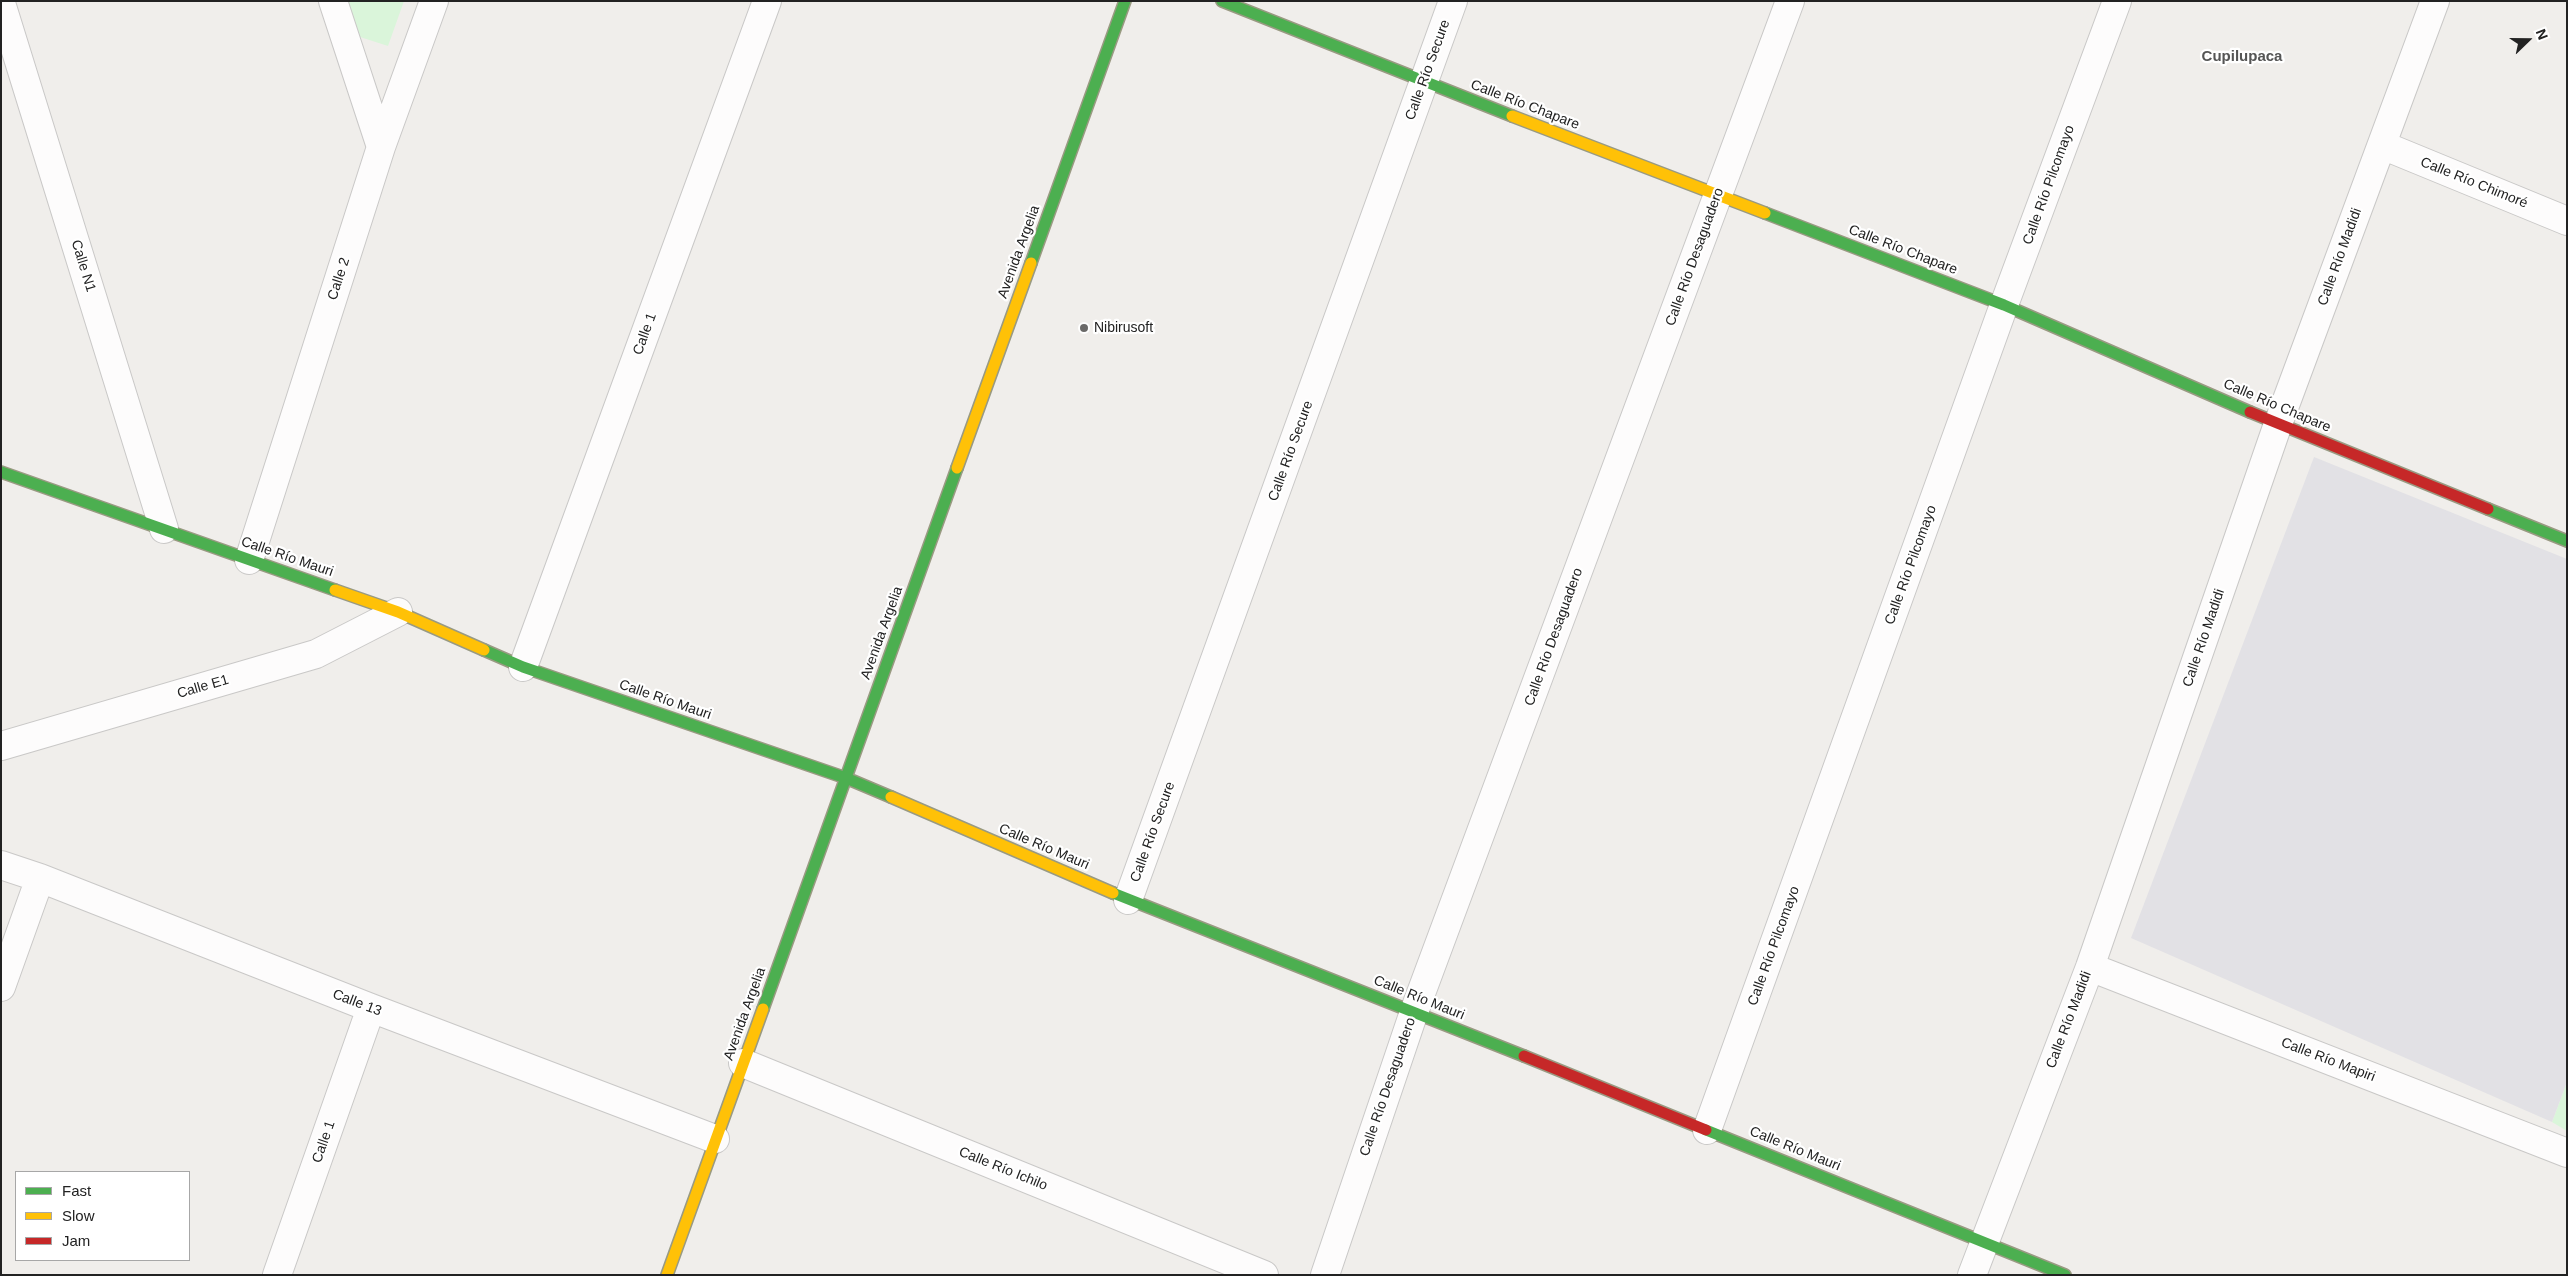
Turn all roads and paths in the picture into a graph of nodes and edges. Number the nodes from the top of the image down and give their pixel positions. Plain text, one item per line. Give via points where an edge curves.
1 (333, 1) edge
2 (434, 1) edge
3 (767, 1) edge
4 (1125, 1) edge
5 (1222, 1) edge
6 (1453, 1) edge
7 (1790, 1) edge
8 (2117, 1) edge
9 (2435, 1) edge
10 (1, 3) edge
11 (1424, 82) junction
12 (2382, 145) junction
13 (381, 147) junction
14 (1718, 196) junction
15 (2567, 221) edge
16 (2004, 305) junction
17 (2278, 424) junction
18 (1, 472) edge
19 (164, 529) junction
20 (2567, 541) edge
21 (249, 560) junction
22 (398, 612) junction
23 (523, 667) junction
24 (1, 746) edge
25 (846, 778) junction
26 (1, 865) edge
27 (40, 878) junction
28 (1128, 900) junction
29 (2090, 967) junction
30 (1, 987) edge
31 (371, 1008) junction
32 (1414, 1012) junction
33 (743, 1064) junction
34 (1707, 1130) junction
35 (715, 1139) junction
36 (2567, 1153) edge
37 (1984, 1242) junction
38 (277, 1275) edge
39 (667, 1275) edge
40 (1264, 1275) edge
41 (1325, 1275) edge
42 (1972, 1275) edge
43 (2065, 1275) edge

1 - 13 street
2 - 13 street, Calle 2
3 - 23 street, Calle 1
4 - 25 street, Avenida Argelia
5 - 11 street, Calle Río Chapare
6 - 11 street, Calle Río Secure
7 - 14 street, Calle Río Desaguadero
8 - 16 street, Calle Río Pilcomayo
9 - 12 street, Calle Río Madidi
10 - 19 street, Calle N1
11 - 14 street, Calle Río Chapare
11 - 28 street, Calle Río Secure
12 - 15 street, Calle Río Chimoré
12 - 17 street, Calle Río Madidi
13 - 21 street, Calle 2
14 - 16 street, Calle Río Chapare
14 - 32 street, Calle Río Desaguadero
16 - 17 street, Calle Río Chapare
16 - 34 street, Calle Río Pilcomayo
17 - 20 street, Calle Río Chapare
17 - 29 street, Calle Río Madidi
18 - 19 street, Calle Río Mauri
19 - 21 street, Calle Río Mauri
21 - 22 street, Calle Río Mauri
22 - 23 street, Calle Río Mauri
22 - 24 street, Calle E1 via 316,654
23 - 25 street, Calle Río Mauri
25 - 28 street, Calle Río Mauri
25 - 33 street, Avenida Argelia
26 - 27 street, Calle 13
27 - 30 street
27 - 31 street, Calle 13
28 - 32 street, Calle Río Mauri
29 - 36 street, Calle Río Mapiri
29 - 37 street, Calle Río Madidi
31 - 35 street, Calle 13
31 - 38 street, Calle 1
32 - 34 street, Calle Río Mauri
32 - 41 street, Calle Río Desaguadero
33 - 35 street, Avenida Argelia
33 - 40 street, Calle Río Ichilo
34 - 37 street, Calle Río Mauri
35 - 39 street, Avenida Argelia
37 - 42 street, Calle Río Madidi
37 - 43 street, Calle Río Mauri

